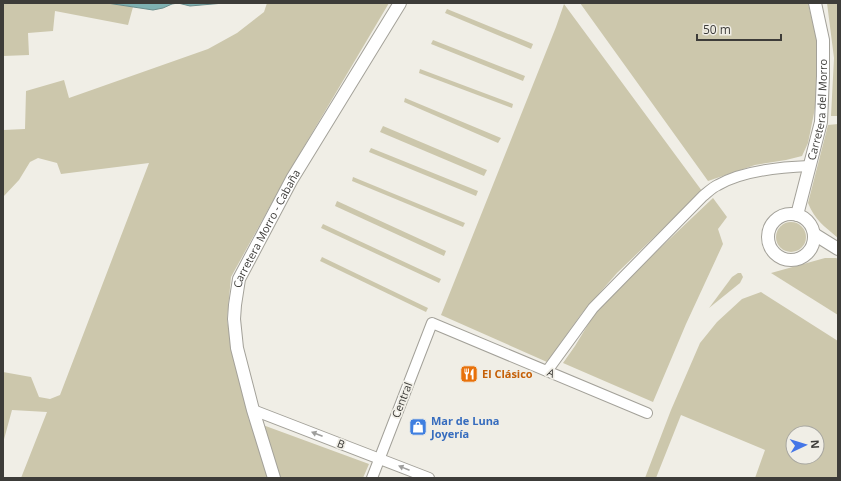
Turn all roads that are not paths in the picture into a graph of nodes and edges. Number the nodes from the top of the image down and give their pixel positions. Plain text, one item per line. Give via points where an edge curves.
1 (400, 3) edge
2 (815, 3) edge
3 (809, 166) junction
4 (797, 215) junction
5 (814, 234) junction
6 (838, 249) edge
7 (432, 323) joint
8 (547, 371) junction
9 (253, 410) junction
10 (647, 413) dead end
11 (379, 458) junction
12 (274, 478) edge
13 (372, 478) edge
14 (429, 478) edge

1 - 9 street, Carretera Morro - Cabaña via 292,179 239,279 234,319 237,348
2 - 3 street, Carretera del Morro via 823,40 824,76 821,122
3 - 4 street, Carretera del Morro
3 - 8 street via 736,177 718,185 703,196 593,308
4 - 5 street via 808,222
4 - 5 street via 789,214 774,220 767,239 772,252 785,260 800,259 811,249
5 - 6 street
7 - 8 street, A
7 - 11 street, Central
8 - 10 street, A
11 -> 9 street, B
9 - 12 street, Carretera Morro - Cabaña
11 - 13 street, Central
14 -> 11 street, B

